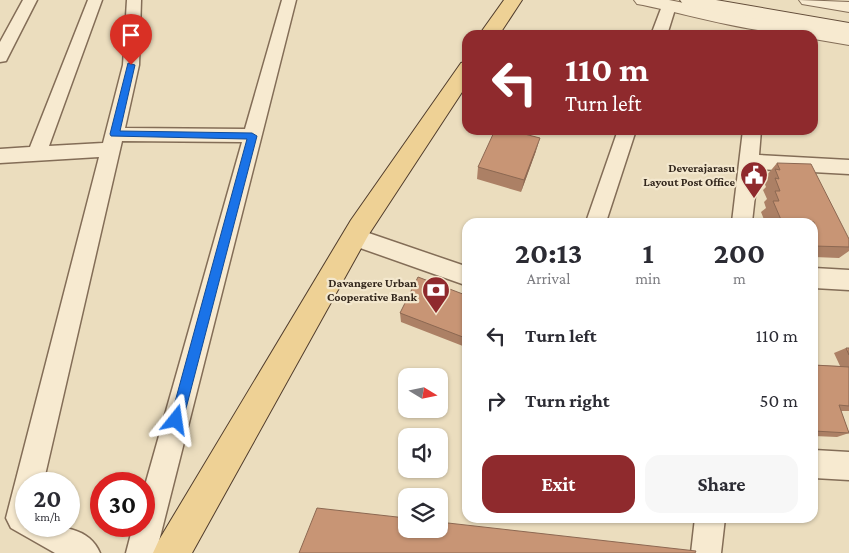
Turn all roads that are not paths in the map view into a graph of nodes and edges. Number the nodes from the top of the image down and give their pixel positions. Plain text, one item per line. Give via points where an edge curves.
1 (30, 0) edge
2 (95, 0) edge
3 (134, 0) edge
4 (289, 0) edge
5 (513, 0) edge
6 (643, 0) edge
7 (689, 0) edge
8 (747, 0) edge
9 (808, 0) edge
10 (669, 6) junction
11 (849, 7) edge
12 (791, 14) junction
13 (849, 17) edge
14 (849, 29) edge
15 (492, 30) edge
16 (661, 30) edge
17 (763, 30) edge
18 (818, 36) edge
19 (849, 39) edge
20 (0, 57) edge
21 (462, 77) edge
22 (625, 135) edge
23 (752, 135) edge
24 (252, 136) junction
25 (112, 142) junction
26 (38, 154) junction
27 (0, 156) edge
28 (749, 161) junction
29 (849, 167) edge
30 (597, 218) edge
31 (742, 218) edge
32 (354, 237) junction
33 (462, 275) edge
34 (818, 278) edge
35 (849, 280) edge
36 (818, 464) edge
37 (849, 466) edge
38 (32, 472) edge
39 (709, 523) edge
40 (56, 537) edge
41 (85, 553) edge
42 (141, 553) edge
43 (172, 553) edge
44 (706, 553) edge

1 - 20 street
2 - 26 street
3 - 25 street via 131,65
4 - 24 street
5 - 15 main road
6 - 10 main road
7 - 12 main road
8 - 12 main road
9 - 11 main road
10 - 16 street
10 - 17 main road
12 - 13 main road
12 - 14 main road
18 - 19 main road
21 - 32 main road
22 - 30 street
23 - 28 street
24 - 25 street
24 - 42 street
25 - 26 street
25 - 38 street
26 - 27 street
28 - 29 street
28 - 31 street
32 - 33 street
32 - 43 main road
34 - 35 street
36 - 37 street
39 - 44 street
40 - 41 street

